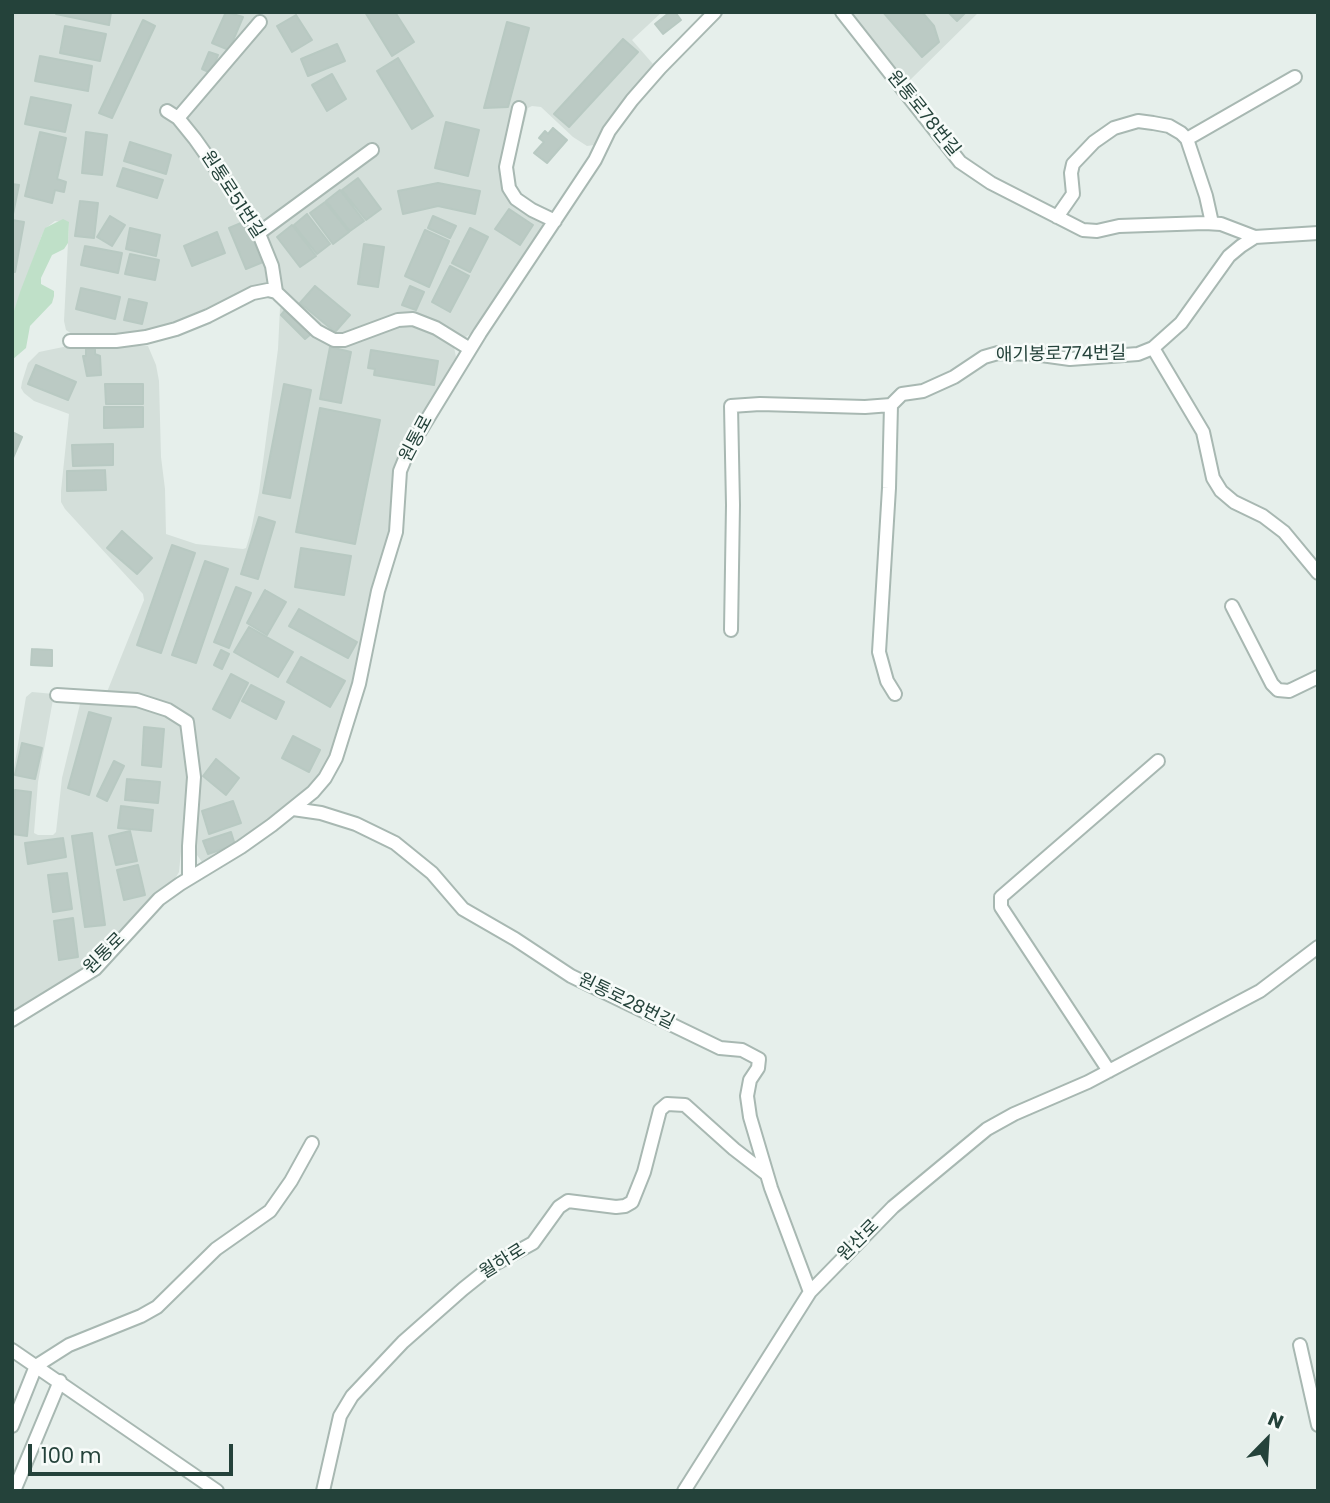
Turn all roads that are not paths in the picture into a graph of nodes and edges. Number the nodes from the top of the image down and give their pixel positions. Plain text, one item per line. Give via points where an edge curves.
1 (715, 12) edge
2 (842, 12) edge
3 (260, 22) dead end
4 (1294, 77) dead end
5 (519, 108) dead end
6 (1187, 139) junction
7 (372, 150) dead end
8 (1057, 217) junction
9 (555, 221) junction
10 (1212, 223) junction
11 (259, 233) junction
12 (1318, 233) edge
13 (1255, 237) junction
14 (276, 292) junction
15 (70, 341) dead end
16 (1153, 348) junction
17 (470, 349) junction
18 (891, 405) junction
19 (1318, 573) edge
20 (1232, 606) dead end
21 (731, 630) dead end
22 (1318, 677) edge
23 (895, 694) dead end
24 (57, 695) dead end
25 (1158, 761) dead end
26 (293, 809) junction
27 (189, 878) junction
28 (1318, 947) edge
29 (12, 1020) edge
30 (1109, 1071) junction
31 (312, 1143) dead end
32 (766, 1174) junction
33 (810, 1292) junction
34 (1300, 1345) dead end
35 (12, 1350) edge
36 (36, 1366) junction
37 (60, 1381) junction
38 (1318, 1425) edge
39 (12, 1426) edge
40 (14, 1491) edge
41 (217, 1491) edge
42 (323, 1491) edge
43 (684, 1491) edge

1 - 9 street, 원통로 via 632,100
2 - 8 street, 원통로78번길 via 969,170
3 - 11 street, 원통로51번길 via 172,114 224,179
4 - 6 street
5 - 9 street via 506,167 509,188 524,205
6 - 8 street via 1169,126 1153,123 1138,121 1114,128 1073,164 1073,194
6 - 10 street
7 - 11 street
8 - 10 street, 원통로78번길 via 1083,230 1097,231 1158,223
9 - 17 street, 원통로
10 - 13 street
11 - 14 street, 원통로51번길
12 - 13 street
13 - 16 street, 애기봉로774번길 via 1229,256 1181,323
14 - 15 street via 253,293 208,316 146,337
14 - 17 street via 317,331 334,340 413,319
16 - 18 street, 애기봉로774번길 via 1138,354 1070,359 998,353 923,391 902,394
16 - 19 street via 1203,432 1213,478 1221,491 1284,532
17 - 26 street, 원통로 via 404,459 396,532 349,719 325,778
18 - 21 street, 애기봉로774번길 via 731,406
18 - 23 street via 879,652
20 - 22 street via 1278,690 1289,691
24 - 27 street via 136,699 187,722 194,777
25 - 30 street via 1001,897 1001,908
26 - 27 street, 원통로
26 - 32 street, 원통로28번길 via 356,824 395,843 432,873 463,909 571,976 720,1048 742,1050 759,1059 747,1096
27 - 29 street, 원통로 via 159,899 95,969
28 - 30 street, 원산로 via 1260,991
30 - 33 street, 원산로 via 987,1129 893,1207
31 - 36 street via 270,1211 216,1248 157,1307 69,1345
32 - 33 street, 원통로28번길
32 - 42 street, 월하로 via 684,1105 667,1104 660,1110 632,1202 616,1207 568,1201 559,1207 533,1243 493,1265 463,1289 352,1396 340,1416
33 - 43 street, 원산로
34 - 38 street
35 - 36 street
36 - 37 street
36 - 39 street
37 - 40 street
37 - 41 street

